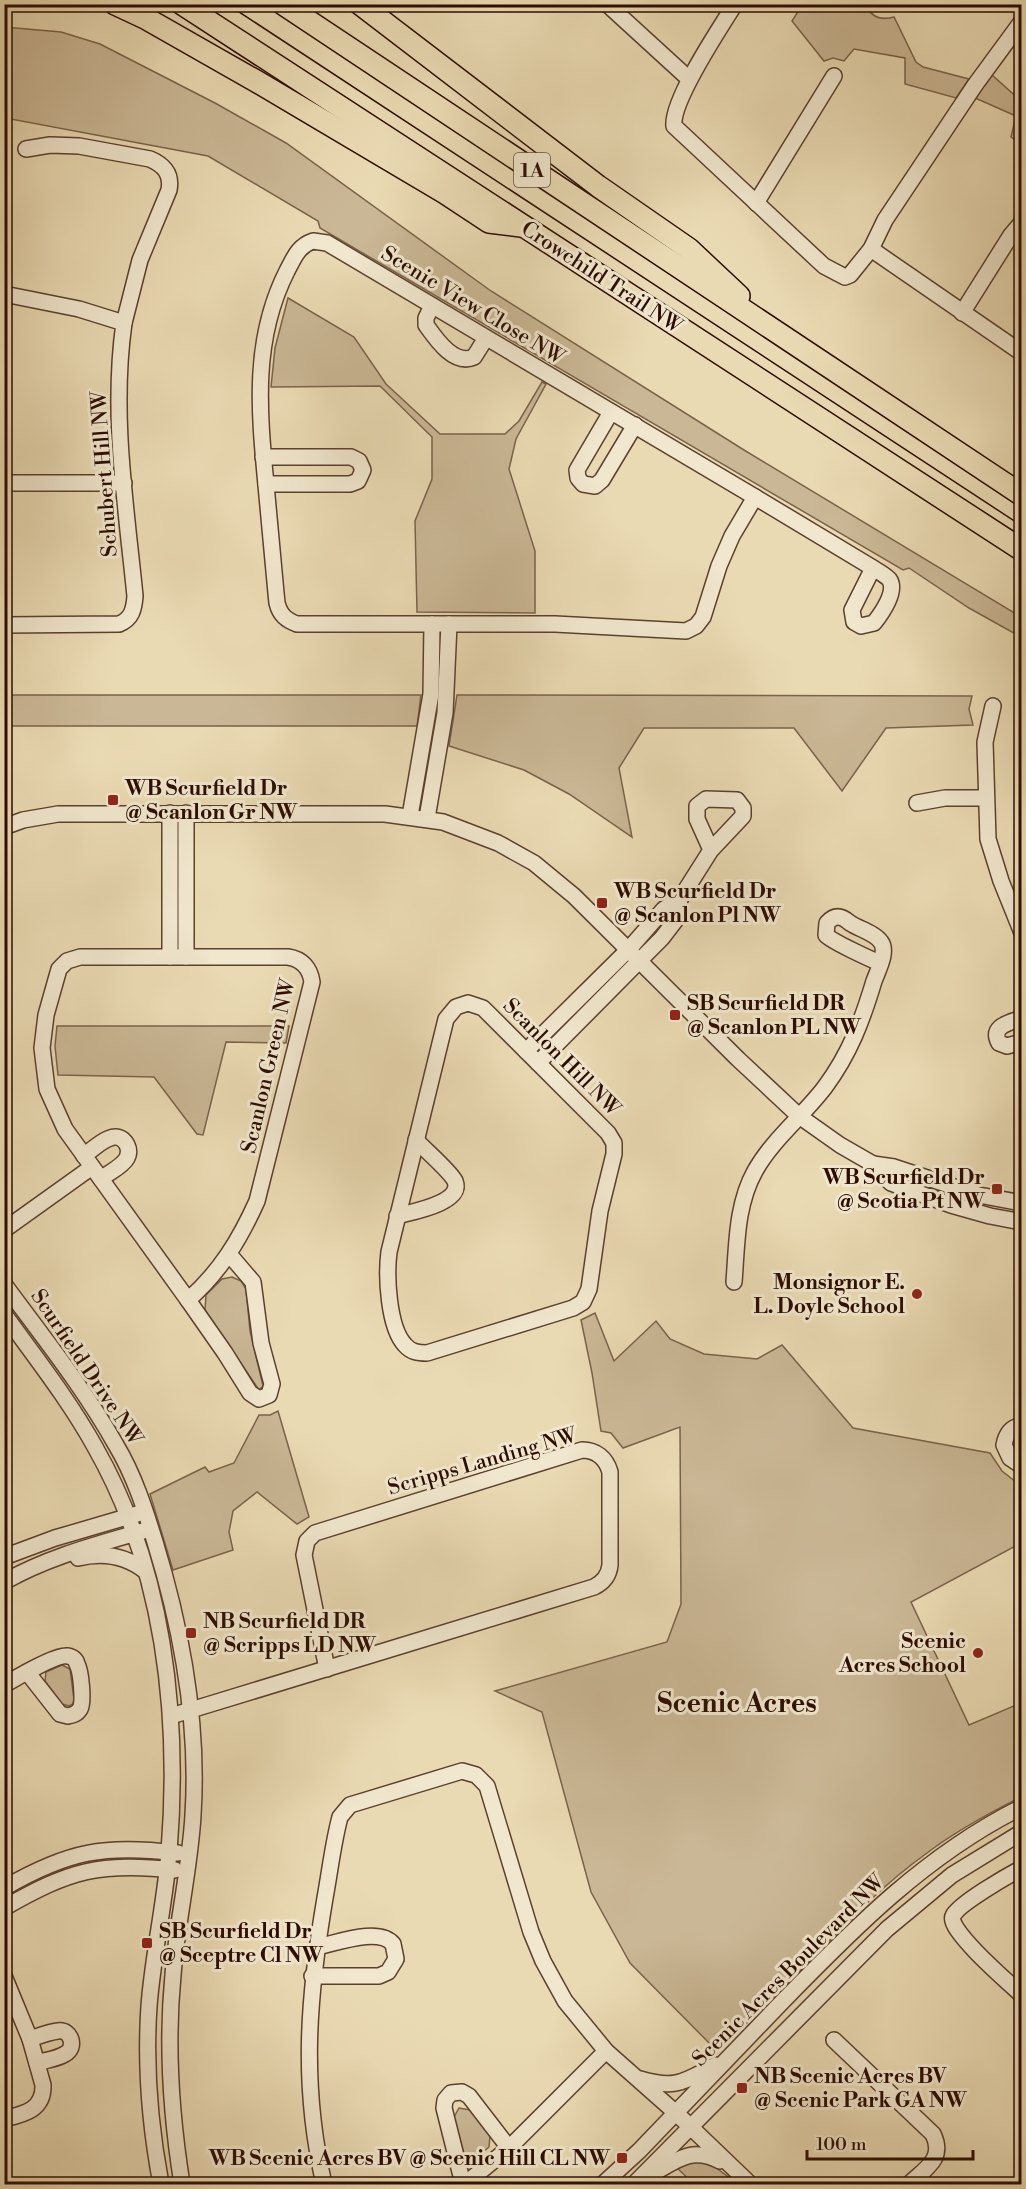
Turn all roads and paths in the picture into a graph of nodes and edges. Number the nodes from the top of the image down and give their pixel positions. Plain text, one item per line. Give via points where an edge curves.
1 (115, 4) edge
2 (182, 4) edge
3 (283, 4) edge
4 (360, 4) edge
5 (607, 4) edge
6 (735, 4) edge
7 (1021, 23) edge
8 (834, 76) dead end
9 (689, 79) junction
10 (26, 149) dead end
11 (756, 203) junction
12 (1022, 222) edge
13 (525, 226) junction
14 (871, 249) junction
15 (4, 294) edge
16 (432, 306) junction
17 (962, 313) junction
18 (124, 323) junction
19 (781, 336) junction
20 (486, 338) junction
21 (1022, 353) edge
22 (611, 411) junction
23 (635, 425) junction
24 (263, 457) junction
25 (4, 483) edge
26 (124, 483) junction
27 (266, 484) junction
28 (1022, 495) edge
29 (755, 497) junction
30 (1022, 550) edge
31 (873, 568) dead end
32 (432, 624) junction
33 (448, 624) junction
34 (4, 625) edge
35 (993, 706) dead end
36 (985, 798) junction
37 (917, 803) dead end
38 (170, 813) junction
39 (186, 813) junction
40 (410, 816) junction
41 (427, 818) junction
42 (4, 827) edge
43 (711, 850) dead end
44 (680, 899) junction
45 (1020, 924) edge
46 (629, 949) junction
47 (170, 957) junction
48 (186, 957) junction
49 (640, 961) junction
50 (880, 963) dead end
51 (1022, 1018) edge
52 (1022, 1042) edge
53 (526, 1051) junction
54 (538, 1063) junction
55 (799, 1116) junction
56 (416, 1140) junction
57 (873, 1164) junction
58 (92, 1167) junction
59 (1022, 1203) edge
60 (397, 1216) junction
61 (1022, 1222) edge
62 (4, 1230) edge
63 (229, 1254) junction
64 (734, 1282) dead end
65 (4, 1284) edge
66 (188, 1300) junction
67 (4, 1314) edge
68 (1022, 1425) edge
69 (1022, 1466) edge
70 (146, 1512) junction
71 (127, 1517) junction
72 (152, 1529) junction
73 (134, 1534) junction
74 (4, 1557) edge
75 (31, 1567) junction
76 (146, 1571) junction
77 (4, 1582) edge
78 (327, 1669) junction
79 (27, 1672) dead end
80 (4, 1685) edge
81 (191, 1710) junction
82 (171, 1716) junction
83 (1022, 1807) edge
84 (1022, 1832) edge
85 (169, 1852) junction
86 (190, 1854) junction
87 (65, 1858) junction
88 (1022, 1868) edge
89 (167, 1869) junction
90 (188, 1872) junction
91 (70, 1875) junction
92 (4, 1888) edge
93 (4, 1908) edge
94 (317, 1947) junction
95 (4, 1976) edge
96 (312, 1976) junction
97 (1022, 1995) edge
98 (30, 2039) junction
99 (834, 2040) dead end
100 (606, 2051) junction
101 (727, 2059) junction
102 (37, 2063) junction
103 (634, 2078) junction
104 (676, 2113) junction
105 (4, 2119) edge
106 (690, 2127) junction
107 (509, 2148) junction
108 (731, 2166) junction
109 (160, 2184) edge
110 (182, 2184) edge
111 (324, 2184) edge
112 (464, 2184) edge
113 (603, 2184) edge
114 (634, 2184) edge
115 (750, 2184) edge
116 (909, 2184) edge

1 - 13 highway via 256,81 489,222
2 - 13 highway, Crowchild Trail NW / 1A
3 - 19 highway, 1A
4 - 19 highway via 598,186 690,249
5 - 9 street
6 - 9 street
7 - 14 street via 892,210
8 - 11 street
9 - 11 street via 674,126
10 - 18 street, Schubert Hill NW via 79,146 150,159 164,168 169,190 140,260
11 - 14 street via 824,266 839,275 850,274
12 - 17 street
13 - 30 highway, Crowchild Trail NW / 1A
14 - 17 street
15 - 18 street via 79,309
16 - 20 street, Scenic View Close NW
16 - 20 street via 426,325 454,357 470,358
16 - 24 street, Scenic View Close NW via 327,243 313,241 302,246 281,284 264,341 259,397
17 - 21 street
18 - 26 street, Schubert Hill NW via 118,412
19 - 28 highway, 1A
20 - 22 street, Scenic View Close NW
22 - 23 street, Scenic View Close NW
22 - 23 street via 579,466 578,478 583,484 595,486 602,480
23 - 29 street, Scenic View Close NW
24 - 27 street, Scenic View Close NW
24 - 27 street via 351,457 359,461 363,470 361,478 351,484
25 - 26 street
26 - 34 street, Schubert Hill NW via 135,596 129,618 116,624
27 - 32 street, Scenic View Close NW via 277,603 283,617 297,624
29 - 31 street
29 - 33 street, Scenic View Close NW via 719,566 703,616 690,630
32 - 33 street, Scenic View Close NW
32 - 40 street via 431,694
33 - 41 street via 445,713
35 - 36 street via 985,742
36 - 37 street
36 - 45 street via 988,839
38 - 39 street
38 - 42 street via 58,814
38 - 47 street
39 - 40 street
39 - 48 street
40 - 41 street
41 - 46 street via 481,835 534,863
43 - 44 street
44 - 46 street via 664,909
44 - 49 street via 675,921
46 - 49 street
46 - 53 street
47 - 48 street, Scanlon Green NW
47 - 58 street, Scanlon Green NW via 80,957 59,969 44,1030 44,1075 58,1115
48 - 63 street, Scanlon Green NW via 293,957 302,962 312,977 265,1175 257,1201
49 - 54 street
49 - 55 street
50 - 55 street via 851,1048
51 - 52 street via 1003,1025 996,1035 1003,1045
53 - 54 street, Scanlon Hill NW
53 - 56 street, Scanlon Hill NW via 483,1008 468,1004 456,1007 446,1019
54 - 60 street, Scanlon Hill NW via 614,1143 589,1289 583,1302 427,1353 412,1351 399,1336 387,1286
55 - 57 street
55 - 64 street via 768,1151 744,1195
56 - 60 street, Scanlon Hill NW
56 - 60 street via 454,1180 455,1194 448,1200
57 - 59 street via 894,1167 979,1195
57 - 61 street via 891,1183 980,1214
58 - 62 street
58 - 66 street, Scanlon Green NW
63 - 66 street, Scanlon Green NW
63 - 66 street, Scanlon Green NW via 249,1276 255,1292 261,1343 272,1384 269,1395 263,1399 252,1396
65 - 70 street, Scurfield Drive NW via 100,1418 126,1463
67 - 71 street, Scurfield Drive NW via 95,1447
68 - 69 street via 1009,1432 1004,1444 1010,1458
70 - 71 street
70 - 72 street, Scurfield Drive NW
71 - 73 street, Scurfield Drive NW
71 - 74 street
72 - 73 street
72 - 81 street, Scurfield Drive NW via 181,1642
73 - 75 street
73 - 76 street, Scurfield Drive NW
75 - 76 street via 107,1555 123,1557
75 - 77 street
76 - 82 street, Scurfield Drive NW via 162,1642
78 - 78 street, Scripps Landing NW via 600,1584 610,1564 610,1472 606,1462 594,1452 582,1450 315,1533 307,1541 304,1556
78 - 81 street, Scripps Landing NW
79 - 80 street
81 - 82 street, Scripps Landing NW
81 - 86 street, Scurfield Drive NW via 194,1777
82 - 85 street, Scurfield Drive NW
83 - 101 street, Scenic Acres Boulevard NW via 958,1844 890,1896
84 - 106 street, Scenic Acres Boulevard NW via 952,1875 887,1929
85 - 86 street
85 - 87 street via 109,1849
85 - 89 street, Scurfield Drive NW
86 - 90 street, Scurfield Drive NW
87 - 91 street
87 - 92 street
88 - 97 street via 964,1905 952,1920 963,1938
89 - 90 street
89 - 91 street via 119,1866
89 - 109 street, Scurfield Drive NW via 148,2036
90 - 110 street, Scurfield Drive NW via 170,2018 170,2096
91 - 93 street
94 - 96 street
94 - 96 street via 381,1936 393,1944 396,1959 392,1968 379,1976
94 - 100 street via 342,1812 351,1805 424,1782 458,1772 472,1773 487,1786 543,1960 565,2001
95 - 98 street
96 - 111 street via 309,2073
98 - 102 street
98 - 102 street via 59,2030 71,2039 66,2054
99 - 116 street via 933,2134 936,2158
100 - 103 street
100 - 107 street
101 - 103 street via 678,2083 660,2085
101 - 104 street, Scenic Acres Boulevard NW
102 - 105 street via 43,2085 41,2100 31,2111
103 - 104 street
104 - 106 street
104 - 113 street, Scenic Acres Boulevard NW
106 - 108 street
106 - 114 street, Scenic Acres Boulevard NW
107 - 112 street
107 - 112 street via 469,2096 458,2091 451,2093 444,2108
108 - 114 street via 709,2155 690,2154
108 - 115 street

